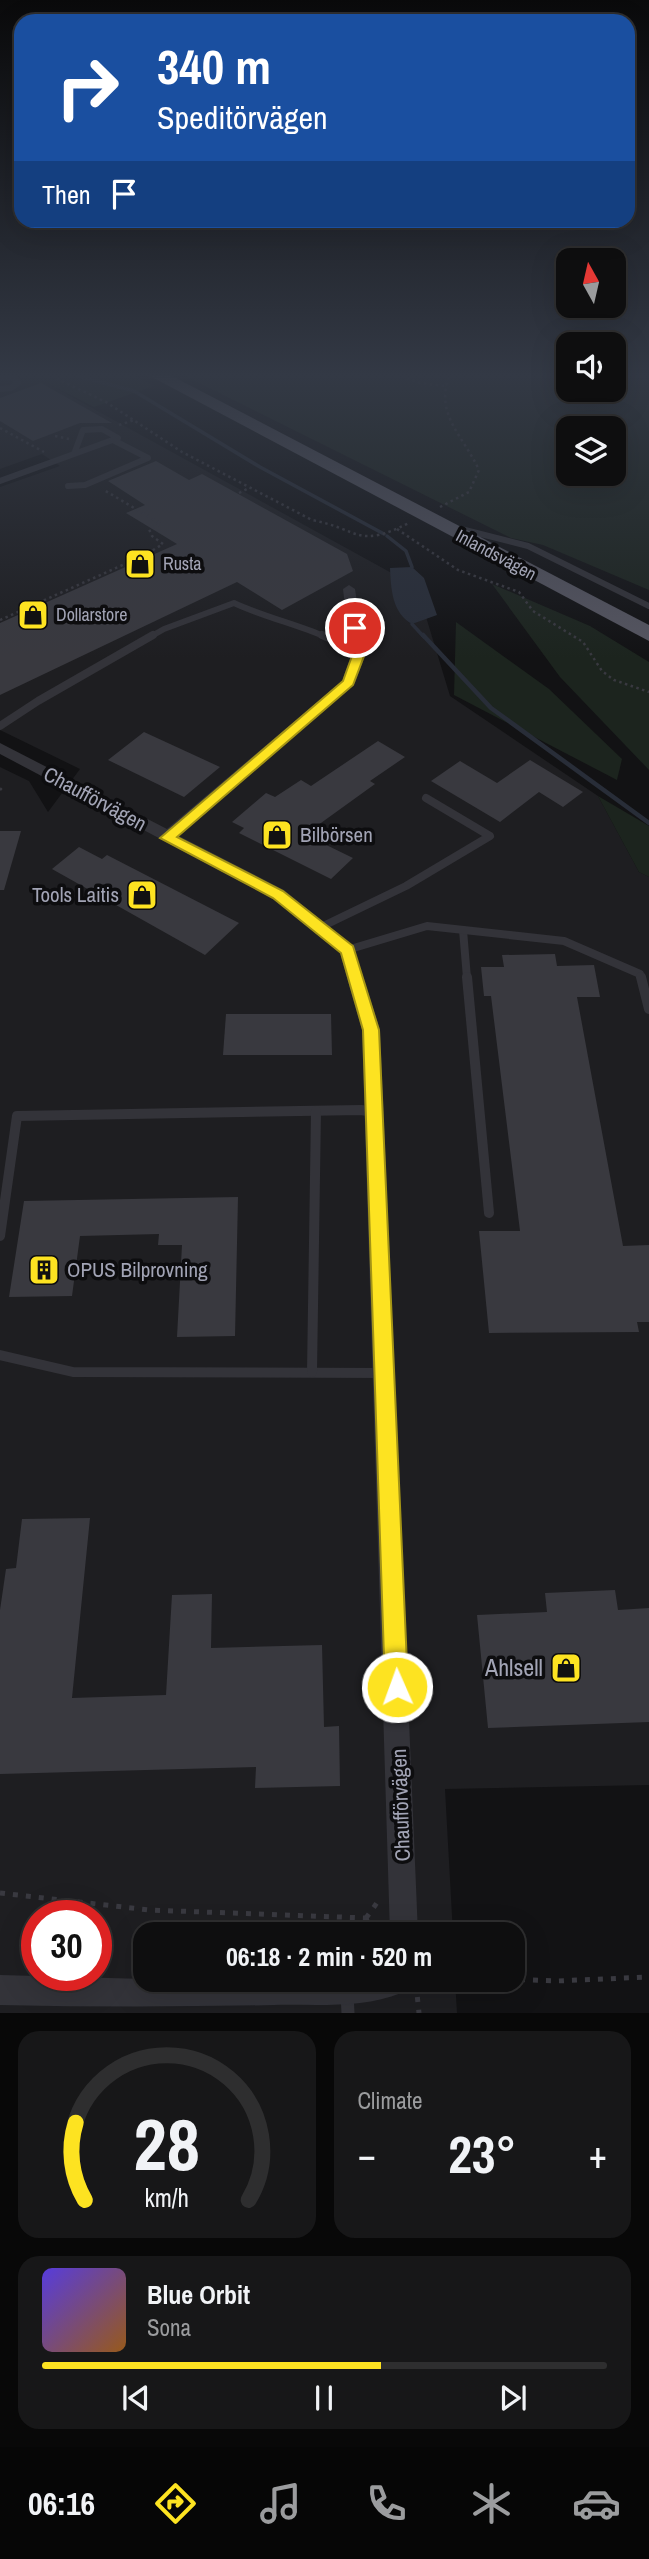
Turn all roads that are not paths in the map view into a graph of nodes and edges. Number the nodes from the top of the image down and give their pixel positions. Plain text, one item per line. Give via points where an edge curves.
1 (32, 470) edge
2 (121, 470) edge
3 (337, 470) edge
4 (349, 470) edge
5 (0, 481) edge
6 (68, 486) dead end
7 (461, 529) junction
8 (349, 589) dead end
9 (649, 607) edge
10 (649, 626) edge
11 (649, 634) edge
12 (358, 650) junction
13 (0, 726) edge
14 (0, 748) edge
15 (426, 798) dead end
16 (167, 838) junction
17 (319, 928) junction
18 (463, 930) junction
19 (348, 950) junction
20 (649, 1009) edge
21 (316, 1111) junction
22 (374, 1112) junction
23 (489, 1213) dead end
24 (0, 1236) edge
25 (0, 1355) edge
26 (312, 1372) junction
27 (384, 1373) junction
28 (404, 1922) edge
29 (0, 1990) edge
30 (369, 1992) edge
31 (347, 2001) edge

1 - 5 lane
2 - 6 lane via 91,483
3 - 11 highway, Inlandsvägen
4 - 7 highway, Inlandsvägen
7 - 9 lane via 528,546
7 - 10 highway, Inlandsvägen
8 - 12 street
12 - 13 lane via 234,603 164,629
12 - 16 street via 348,683
14 - 16 street, Chaufförvägen
15 - 17 lane via 490,836 406,886
16 - 17 street, Chaufförvägen via 278,894
17 - 19 street, Chaufförvägen
18 - 19 lane via 427,926
18 - 20 lane via 564,941 640,974
18 - 23 lane
19 - 22 street, Chaufförvägen via 371,1030
21 - 22 lane
21 - 24 lane via 17,1116
21 - 26 lane
22 - 27 street, Chaufförvägen
25 - 26 lane via 73,1372
26 - 27 lane
27 - 28 street, Chaufförvägen
29 - 31 street
30 - 31 street

